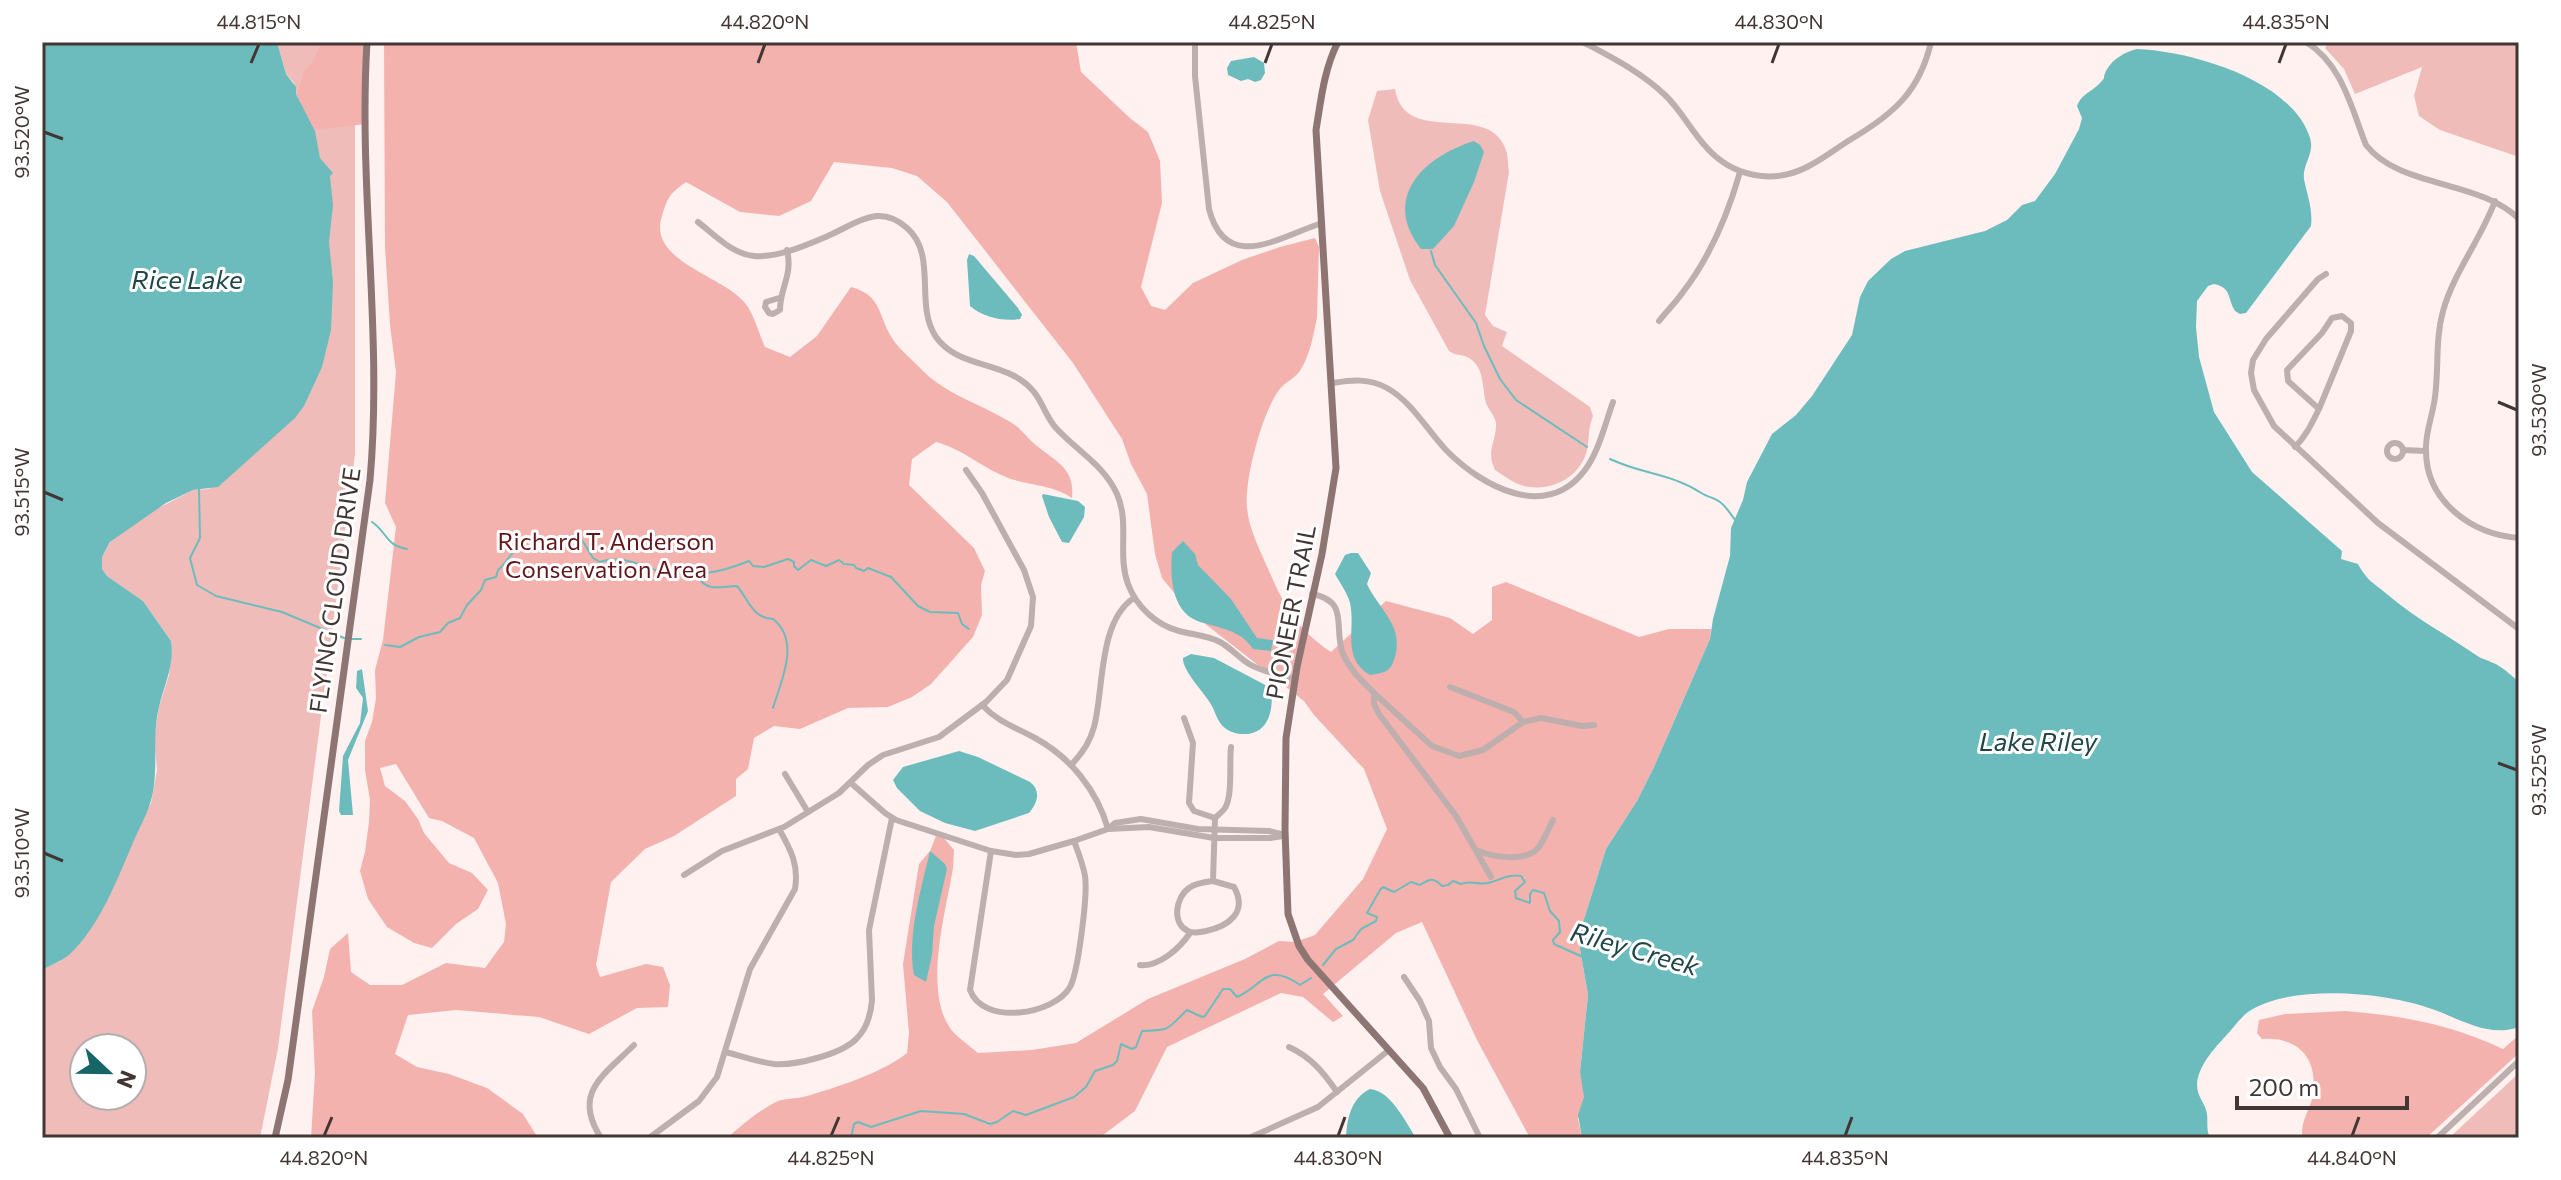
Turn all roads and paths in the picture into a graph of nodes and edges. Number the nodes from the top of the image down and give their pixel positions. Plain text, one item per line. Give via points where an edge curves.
1 (367, 42) edge
2 (1195, 42) edge
3 (1338, 42) edge
4 (1583, 42) edge
5 (1931, 42) edge
6 (2306, 42) edge
7 (1740, 172) junction
8 (2495, 201) junction
9 (2519, 219) edge
10 (698, 222) dead end
11 (1322, 223) junction
12 (787, 250) junction
13 (2326, 274) dead end
14 (779, 298) dead end
15 (1659, 321) dead end
16 (2519, 347) edge
17 (2519, 375) edge
18 (1333, 383) junction
19 (1613, 402) dead end
20 (2319, 409) junction
21 (2295, 447) junction
22 (2403, 450) dead end
23 (2426, 451) junction
24 (966, 470) dead end
25 (2519, 538) edge
26 (1312, 594) junction
27 (1134, 598) junction
28 (2519, 629) edge
29 (1295, 679) junction
30 (1450, 687) dead end
31 (1374, 693) junction
32 (982, 705) junction
33 (1184, 718) dead end
34 (1523, 722) junction
35 (1594, 725) dead end
36 (1231, 747) dead end
37 (1071, 765) junction
38 (785, 774) dead end
39 (851, 783) junction
40 (808, 812) junction
41 (892, 818) junction
42 (1215, 818) junction
43 (1553, 820) dead end
44 (779, 829) junction
45 (1108, 829) junction
46 (1214, 834) junction
47 (1285, 835) junction
48 (1074, 841) junction
49 (1476, 848) junction
50 (991, 851) junction
51 (684, 875) dead end
52 (1491, 877) dead end
53 (1213, 881) junction
54 (1190, 933) junction
55 (1140, 965) dead end
56 (1404, 977) dead end
57 (634, 1045) dead end
58 (1289, 1047) dead end
59 (1389, 1050) junction
60 (726, 1052) junction
61 (2519, 1061) edge
62 (1337, 1092) junction
63 (275, 1138) edge
64 (601, 1138) edge
65 (649, 1138) edge
66 (1249, 1138) edge
67 (1450, 1138) edge
68 (1480, 1138) edge
69 (2437, 1138) edge

1 - 63 main road, FLYING CLOUD DRIVE via 365,178 374,434 307,945
2 - 11 street via 1213,224 1230,243 1254,248
3 - 11 main road, PIONEER TRAIL via 1316,130
4 - 7 street via 1623,63 1666,96 1706,147
5 - 7 street via 1911,92 1868,130 1805,168 1771,177
6 - 8 street via 2340,76 2373,154
7 - 15 street via 1709,251
8 - 9 street
8 - 23 street via 2443,311
10 - 12 street via 733,250 755,256
11 - 18 main road, PIONEER TRAIL
12 - 14 street via 790,274
12 - 27 street via 863,217 887,217 906,226 921,252 928,316 938,340 956,355 1022,381 1056,428 1110,480 1123,510 1124,569
13 - 21 street via 2253,360 2254,390 2274,426
16 - 17 street
18 - 19 street via 1368,380 1385,386 1467,469 1507,493 1538,497 1568,486 1583,472
18 - 26 main road, PIONEER TRAIL via 1336,468
20 - 20 street via 2351,331 2351,323 2342,316 2332,318 2287,370 2288,381
20 - 21 street
21 - 28 street via 2378,523
22 - 23 street
23 - 25 street via 2428,470 2449,508 2471,525
24 - 32 street via 1024,570 1033,597 1031,626 1014,667
26 - 29 main road, PIONEER TRAIL
26 - 31 street via 1333,604 1342,651
27 - 29 street via 1165,626 1217,640 1255,667
27 - 37 street via 1117,616 1093,730
29 - 47 main road, PIONEER TRAIL via 1286,738
30 - 34 street via 1514,712
31 - 34 street via 1432,746 1459,756 1483,750
31 - 49 street via 1379,714
32 - 37 street via 997,720 1046,744
32 - 39 street via 939,737 883,755
33 - 42 street via 1193,743 1189,803 1194,811
34 - 35 street via 1541,718
36 - 42 street via 1225,809
37 - 45 street
38 - 40 street
39 - 40 street
39 - 41 street
40 - 44 street
41 - 50 street
41 - 60 street via 870,918 872,1000 862,1033 846,1048 799,1063 771,1064
42 - 46 street
43 - 49 street via 1538,848 1527,855 1489,854
44 - 51 street via 722,851
44 - 60 street via 797,867 795,889 750,969
45 - 46 street
45 - 48 street
46 - 47 street
46 - 53 street
47 - 59 main road, PIONEER TRAIL via 1288,914 1299,946
48 - 50 street via 1029,854
48 - 50 street via 1086,879 1075,975 1061,998 1014,1013 988,1009 970,990
49 - 52 street
53 - 54 street via 1192,886 1179,899 1178,919
53 - 54 street via 1234,887 1236,912 1220,928
54 - 55 street via 1179,948 1152,966
56 - 68 street via 1429,1021 1431,1048
57 - 64 street via 590,1094 590,1119
58 - 62 street via 1309,1058
59 - 62 street
59 - 67 main road, PIONEER TRAIL via 1423,1088
60 - 65 street via 717,1077 699,1101
61 - 69 street
62 - 66 street via 1298,1118

